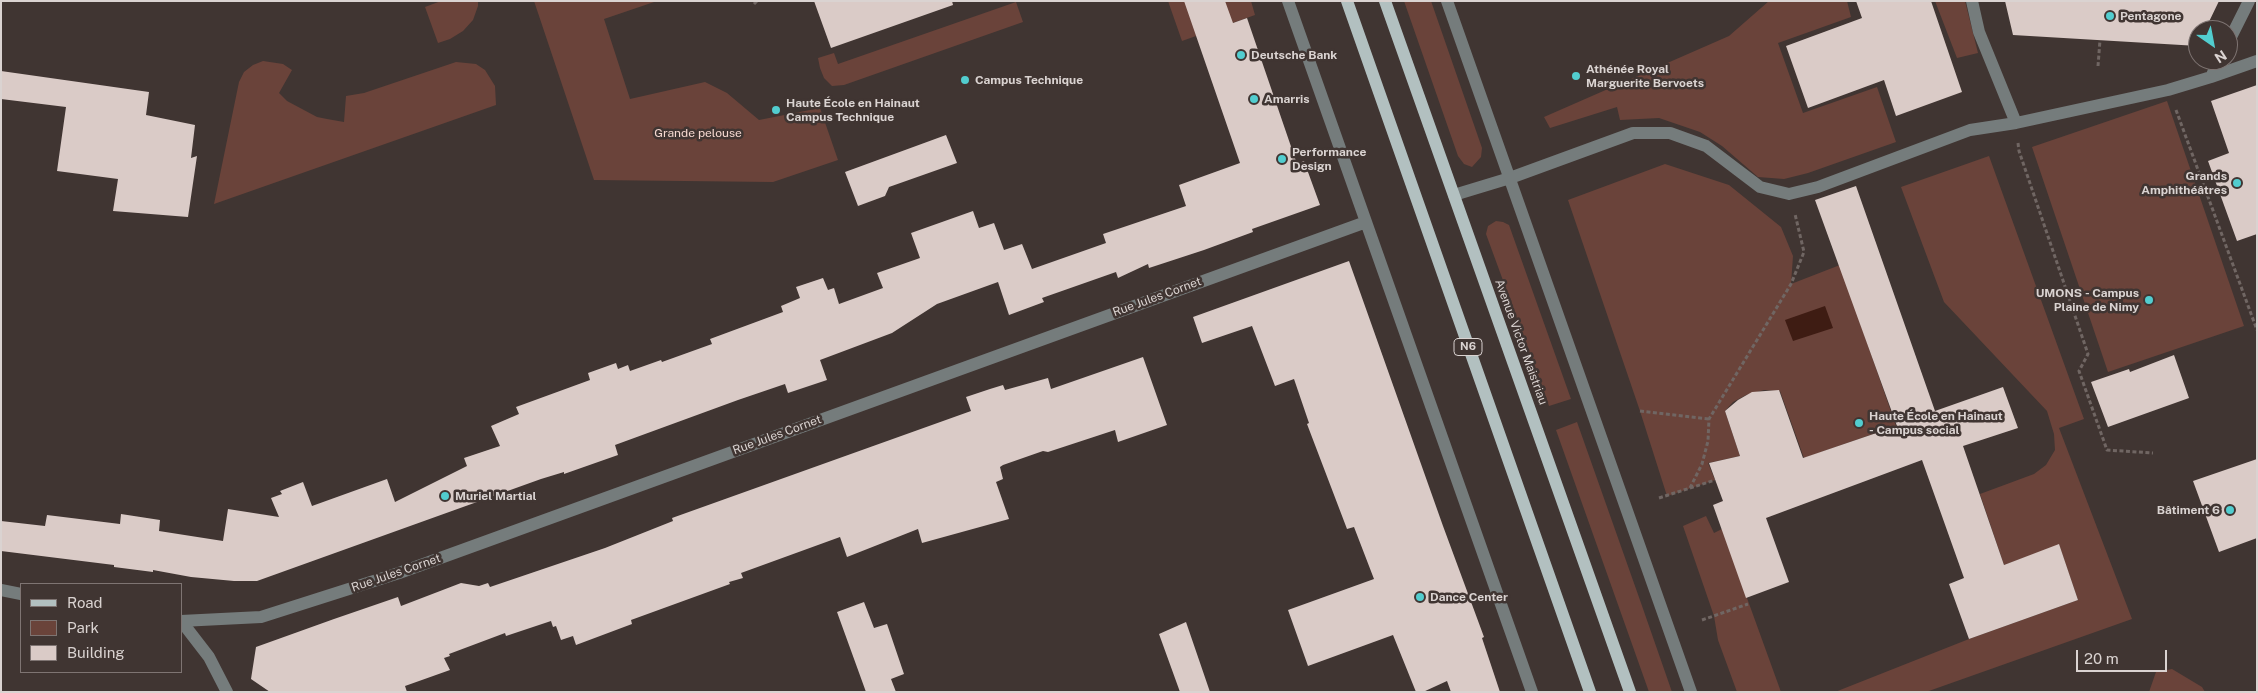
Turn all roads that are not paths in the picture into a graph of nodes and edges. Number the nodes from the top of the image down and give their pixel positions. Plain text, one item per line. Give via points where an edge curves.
1 (1288, 1) edge
2 (1347, 1) edge
3 (1385, 1) edge
4 (1447, 1) edge
5 (1972, 1) edge
6 (2249, 1) edge
7 (2238, 23) edge
8 (2257, 61) edge
9 (2214, 70) edge
10 (2211, 76) junction
11 (2016, 123) junction
12 (1510, 178) junction
13 (1454, 195) junction
14 (1366, 222) junction
15 (1, 590) edge
16 (20, 594) edge
17 (182, 622) edge
18 (227, 692) edge
19 (1532, 692) edge
20 (1590, 692) edge
21 (1630, 692) edge
22 (1691, 692) edge

1 - 14 street
2 - 20 main road, N6
3 - 13 main road, Avenue Victor Maistriau
4 - 12 street
5 - 11 street via 1979,32
6 - 7 street
8 - 10 street
9 - 10 street
10 - 11 street via 2168,90
11 - 12 street via 1970,130 1818,187 1789,194 1760,187 1706,146 1670,133 1632,133
12 - 13 street
12 - 22 street
13 - 21 main road, Avenue Victor Maistriau
14 - 17 street, Rue Jules Cornet via 399,573 261,617
14 - 19 street
15 - 16 street
17 - 18 street via 209,657

